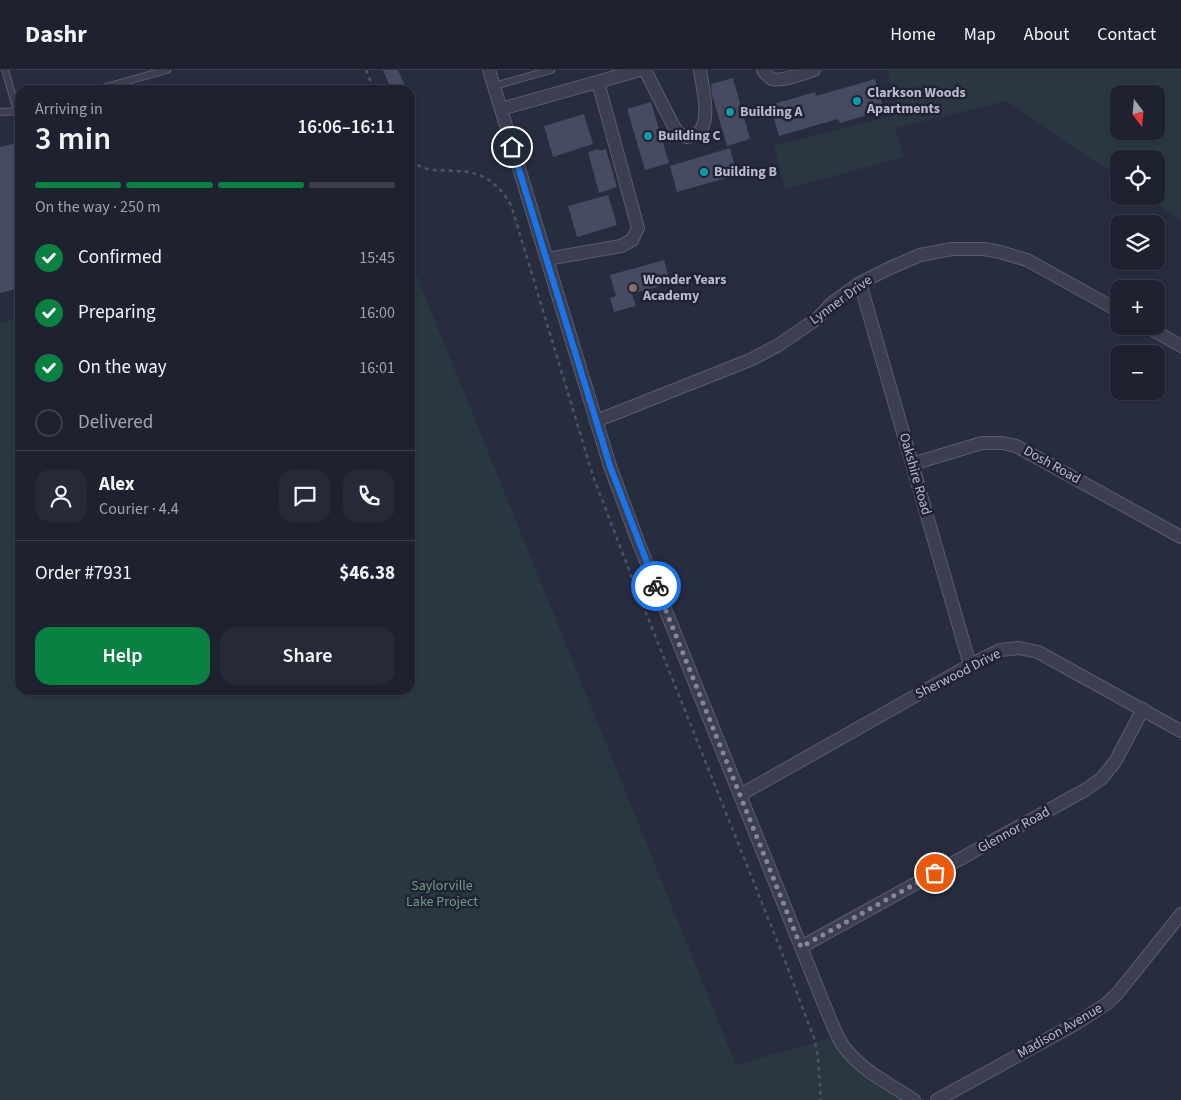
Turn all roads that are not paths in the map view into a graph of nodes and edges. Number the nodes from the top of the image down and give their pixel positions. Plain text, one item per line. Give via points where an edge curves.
1 (5, 70) edge
2 (167, 70) edge
3 (489, 70) edge
4 (551, 70) edge
5 (640, 70) edge
6 (645, 70) edge
7 (700, 70) edge
8 (763, 70) edge
9 (814, 70) edge
10 (598, 82) junction
11 (113, 85) edge
12 (494, 86) junction
13 (15, 99) edge
14 (500, 109) junction
15 (15, 111) edge
16 (0, 112) edge
17 (547, 259) junction
18 (860, 283) junction
19 (1110, 306) edge
20 (1162, 335) edge
21 (1181, 346) edge
22 (596, 421) junction
23 (912, 464) junction
24 (1181, 537) edge
25 (970, 665) junction
26 (1143, 710) junction
27 (1181, 731) edge
28 (740, 795) junction
29 (1181, 914) edge
30 (801, 947) junction
31 (914, 1100) edge
32 (937, 1100) edge

1 - 13 lane
2 - 11 lane
3 - 12 street
4 - 12 lane
5 - 10 street
6 - 7 street via 672,125 687,137 698,134 706,116
8 - 9 street via 771,78 780,79
10 - 14 street
10 - 17 street via 638,228 632,240 620,246
12 - 14 street
14 - 17 street
15 - 16 lane
17 - 22 street
18 - 19 street, Lynner Drive via 920,255 952,249 984,249 1027,260
18 - 22 street, Lynner Drive via 818,318 750,360
18 - 23 street, Oakshire Road
20 - 21 street
22 - 28 street via 637,539
23 - 24 street, Dosh Road via 982,443 1016,446
23 - 25 street, Oakshire Road
25 - 26 street, Sherwood Drive via 1000,650 1019,648 1038,652
25 - 28 street, Sherwood Drive
26 - 27 street, Sherwood Drive
26 - 30 street, Glennor Road via 1115,762 1101,780
28 - 30 street
29 - 32 street, Madison Avenue via 1106,1004
30 - 31 street via 843,1046 870,1072

